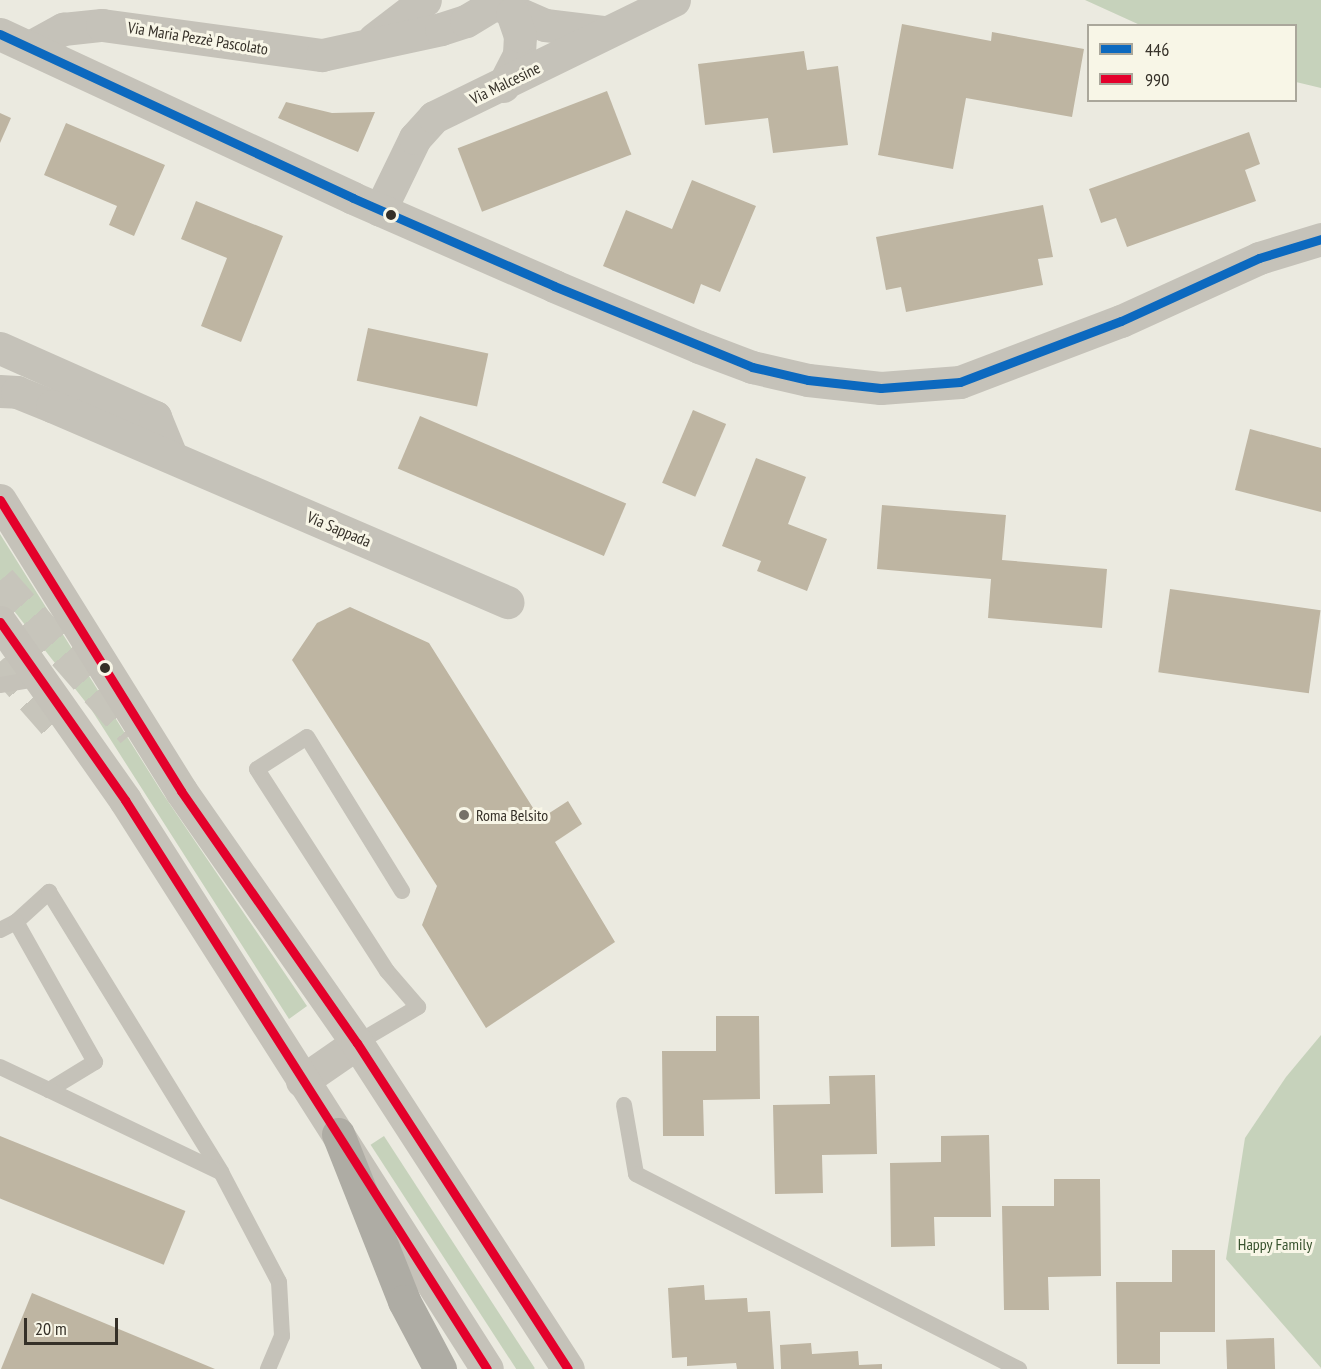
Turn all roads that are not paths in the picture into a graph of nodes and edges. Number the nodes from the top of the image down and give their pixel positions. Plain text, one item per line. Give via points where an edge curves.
1 (425, 0) edge
2 (633, 0) edge
3 (670, 2) edge
4 (499, 4) edge
5 (603, 32) junction
6 (0, 33) edge
7 (370, 42) junction
8 (30, 47) junction
9 (502, 86) junction
10 (380, 210) junction
11 (1321, 239) edge
12 (0, 348) edge
13 (0, 391) edge
14 (171, 456) junction
15 (0, 500) edge
16 (508, 602) dead end
17 (0, 622) edge
18 (43, 678) junction
19 (0, 685) edge
20 (402, 891) dead end
21 (16, 922) junction
22 (0, 930) edge
23 (357, 1043) junction
24 (0, 1067) edge
25 (302, 1081) junction
26 (49, 1090) junction
27 (624, 1105) dead end
28 (338, 1134) junction
29 (221, 1172) junction
30 (268, 1369) edge
31 (440, 1369) edge
32 (487, 1369) edge
33 (568, 1369) edge
34 (1019, 1369) edge

1 - 7 street, Via Maria Pezzè Pascolato
2 - 3 street
3 - 5 street, Via Malcesine
4 - 5 street via 545,25
4 - 7 street, Via Maria Pezzè Pascolato via 441,29
4 - 9 street via 520,36 519,54
5 - 9 street, Via Malcesine
6 - 8 street
7 - 8 street, Via Maria Pezzè Pascolato via 322,55 303,55 178,33 96,25 54,32
8 - 10 street
9 - 10 street, Via Malcesine via 427,122 415,138
10 - 11 street via 671,336 752,366 808,380 881,388 926,387 982,376 1121,321 1259,258
12 - 14 street via 155,417 162,425
13 - 14 street, Via Sappada via 17,392
14 - 16 street, Via Sappada
15 - 23 street via 188,801
17 - 18 street
18 - 19 lane
18 - 25 street
20 - 23 lane via 306,737 257,769 387,971 418,1007
21 - 22 lane
21 - 26 lane via 95,1062
21 - 29 lane via 49,892
23 - 25 street
23 - 33 street
24 - 26 lane
25 - 28 street
26 - 29 lane
27 - 34 lane via 636,1174
28 - 31 highway via 404,1301
28 - 32 street
29 - 30 lane via 279,1282 282,1336

